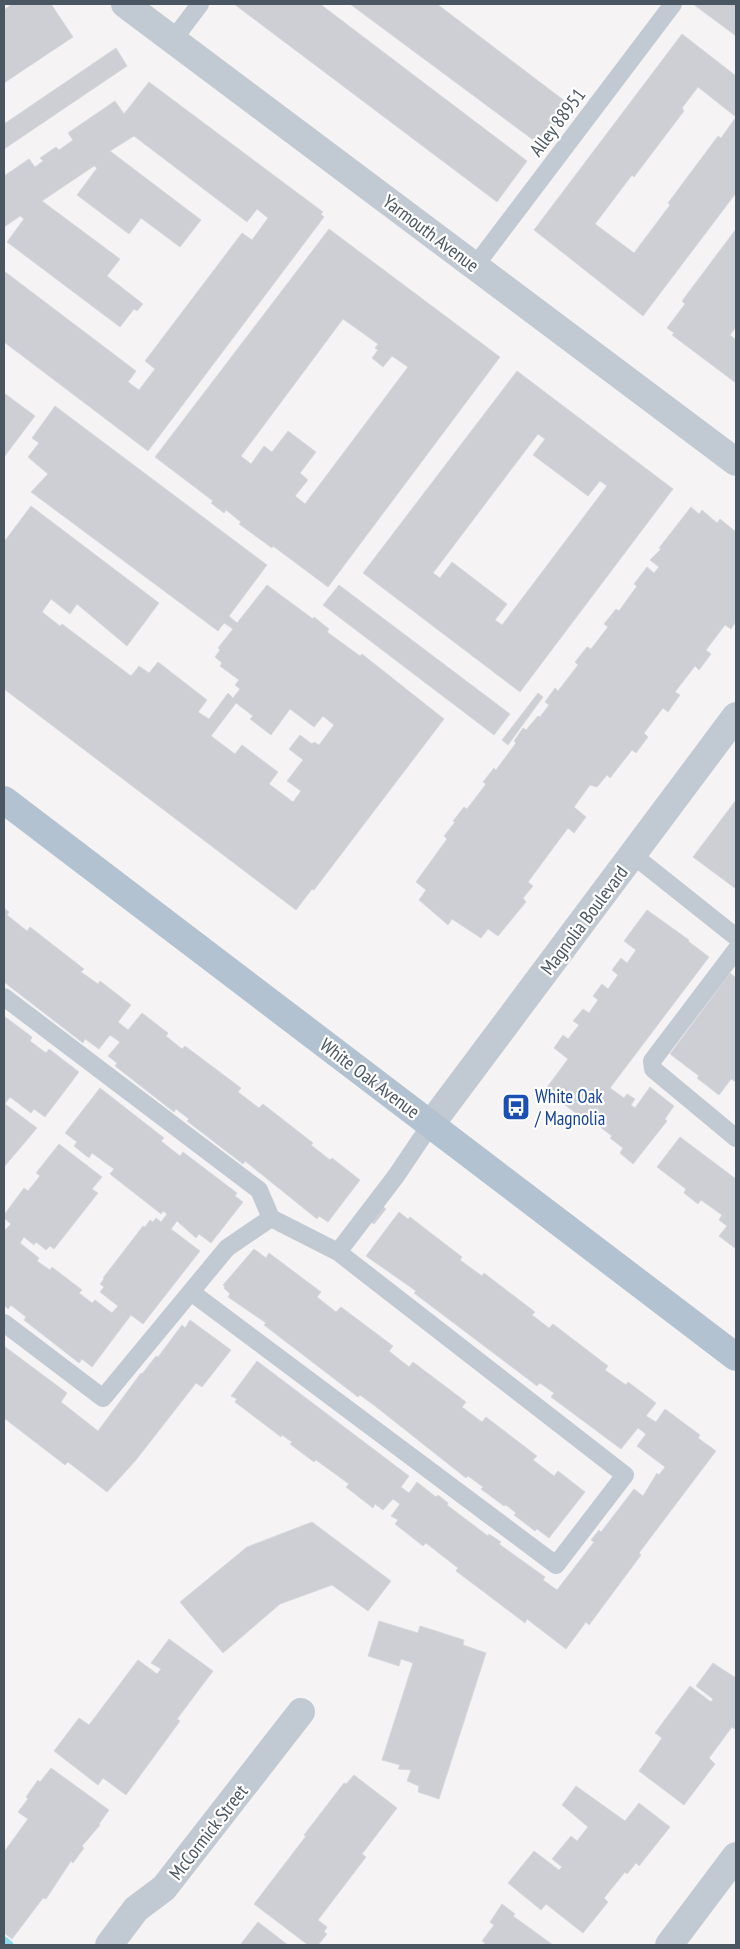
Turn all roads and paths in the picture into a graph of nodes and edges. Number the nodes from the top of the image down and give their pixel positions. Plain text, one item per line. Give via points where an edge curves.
1 (127, 4) edge
2 (200, 4) edge
3 (672, 4) edge
4 (173, 40) junction
5 (475, 266) junction
6 (736, 462) edge
7 (736, 716) edge
8 (4, 800) edge
9 (633, 855) junction
10 (736, 937) edge
11 (736, 950) edge
12 (4, 997) edge
13 (431, 1124) junction
14 (736, 1138) edge
15 (271, 1218) junction
16 (338, 1252) junction
17 (190, 1292) junction
18 (4, 1323) edge
19 (736, 1357) edge
20 (301, 1712) dead end
21 (736, 1856) edge
22 (109, 1945) edge
23 (669, 1945) edge

1 - 4 street, Yarmouth Avenue
2 - 4 lane
3 - 5 lane, Alley 88951
4 - 5 street, Yarmouth Avenue
5 - 6 street, Yarmouth Avenue
7 - 9 street, Magnolia Boulevard
8 - 13 main road, White Oak Avenue
9 - 10 lane
9 - 13 street, Magnolia Boulevard
11 - 14 lane via 652,1061 652,1069
12 - 15 lane via 259,1190
13 - 16 lane
13 - 19 main road, White Oak Avenue
15 - 16 lane
15 - 17 lane via 227,1248
16 - 17 lane via 625,1475 556,1565
17 - 18 lane via 104,1398
20 - 22 street, McCormick Street via 164,1888 136,1909
21 - 23 street

